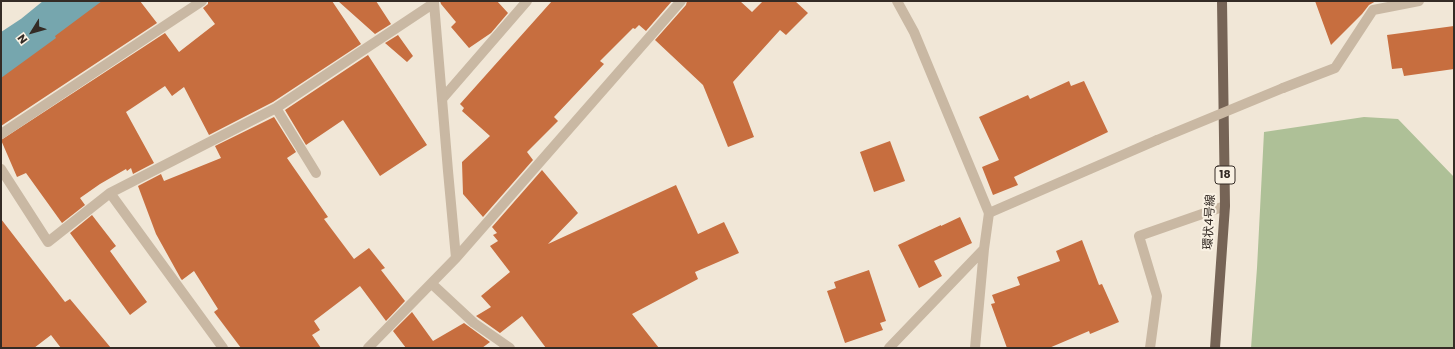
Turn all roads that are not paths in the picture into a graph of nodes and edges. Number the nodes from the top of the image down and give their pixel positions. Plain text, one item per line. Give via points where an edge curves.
1 (202, 1) edge
2 (527, 1) edge
3 (681, 1) edge
4 (897, 1) edge
5 (1222, 1) edge
6 (1419, 1) edge
7 (434, 2) edge
8 (442, 99) junction
9 (276, 108) junction
10 (1, 134) edge
11 (1, 169) edge
12 (316, 173) dead end
13 (110, 193) junction
14 (1225, 206) junction
15 (989, 213) junction
16 (984, 249) junction
17 (456, 258) junction
18 (432, 284) junction
19 (223, 348) edge
20 (368, 348) edge
21 (510, 348) edge
22 (889, 348) edge
23 (975, 348) edge
24 (1150, 348) edge
25 (1215, 348) edge

1 - 10 street
2 - 8 street
3 - 17 street
4 - 15 street via 914,32
5 - 14 main road, 環状4号線 / 18
6 - 15 street, bridge via 1373,10 1335,68 1157,140
7 - 8 street
7 - 9 street
8 - 17 street
9 - 12 street
9 - 13 street
11 - 13 street via 48,242
13 - 19 street
14 - 24 street via 1139,236 1157,296
14 - 25 main road, 環状4号線 / 18
15 - 16 street
16 - 22 street
16 - 23 street
17 - 18 street
18 - 20 street
18 - 21 street via 474,322

